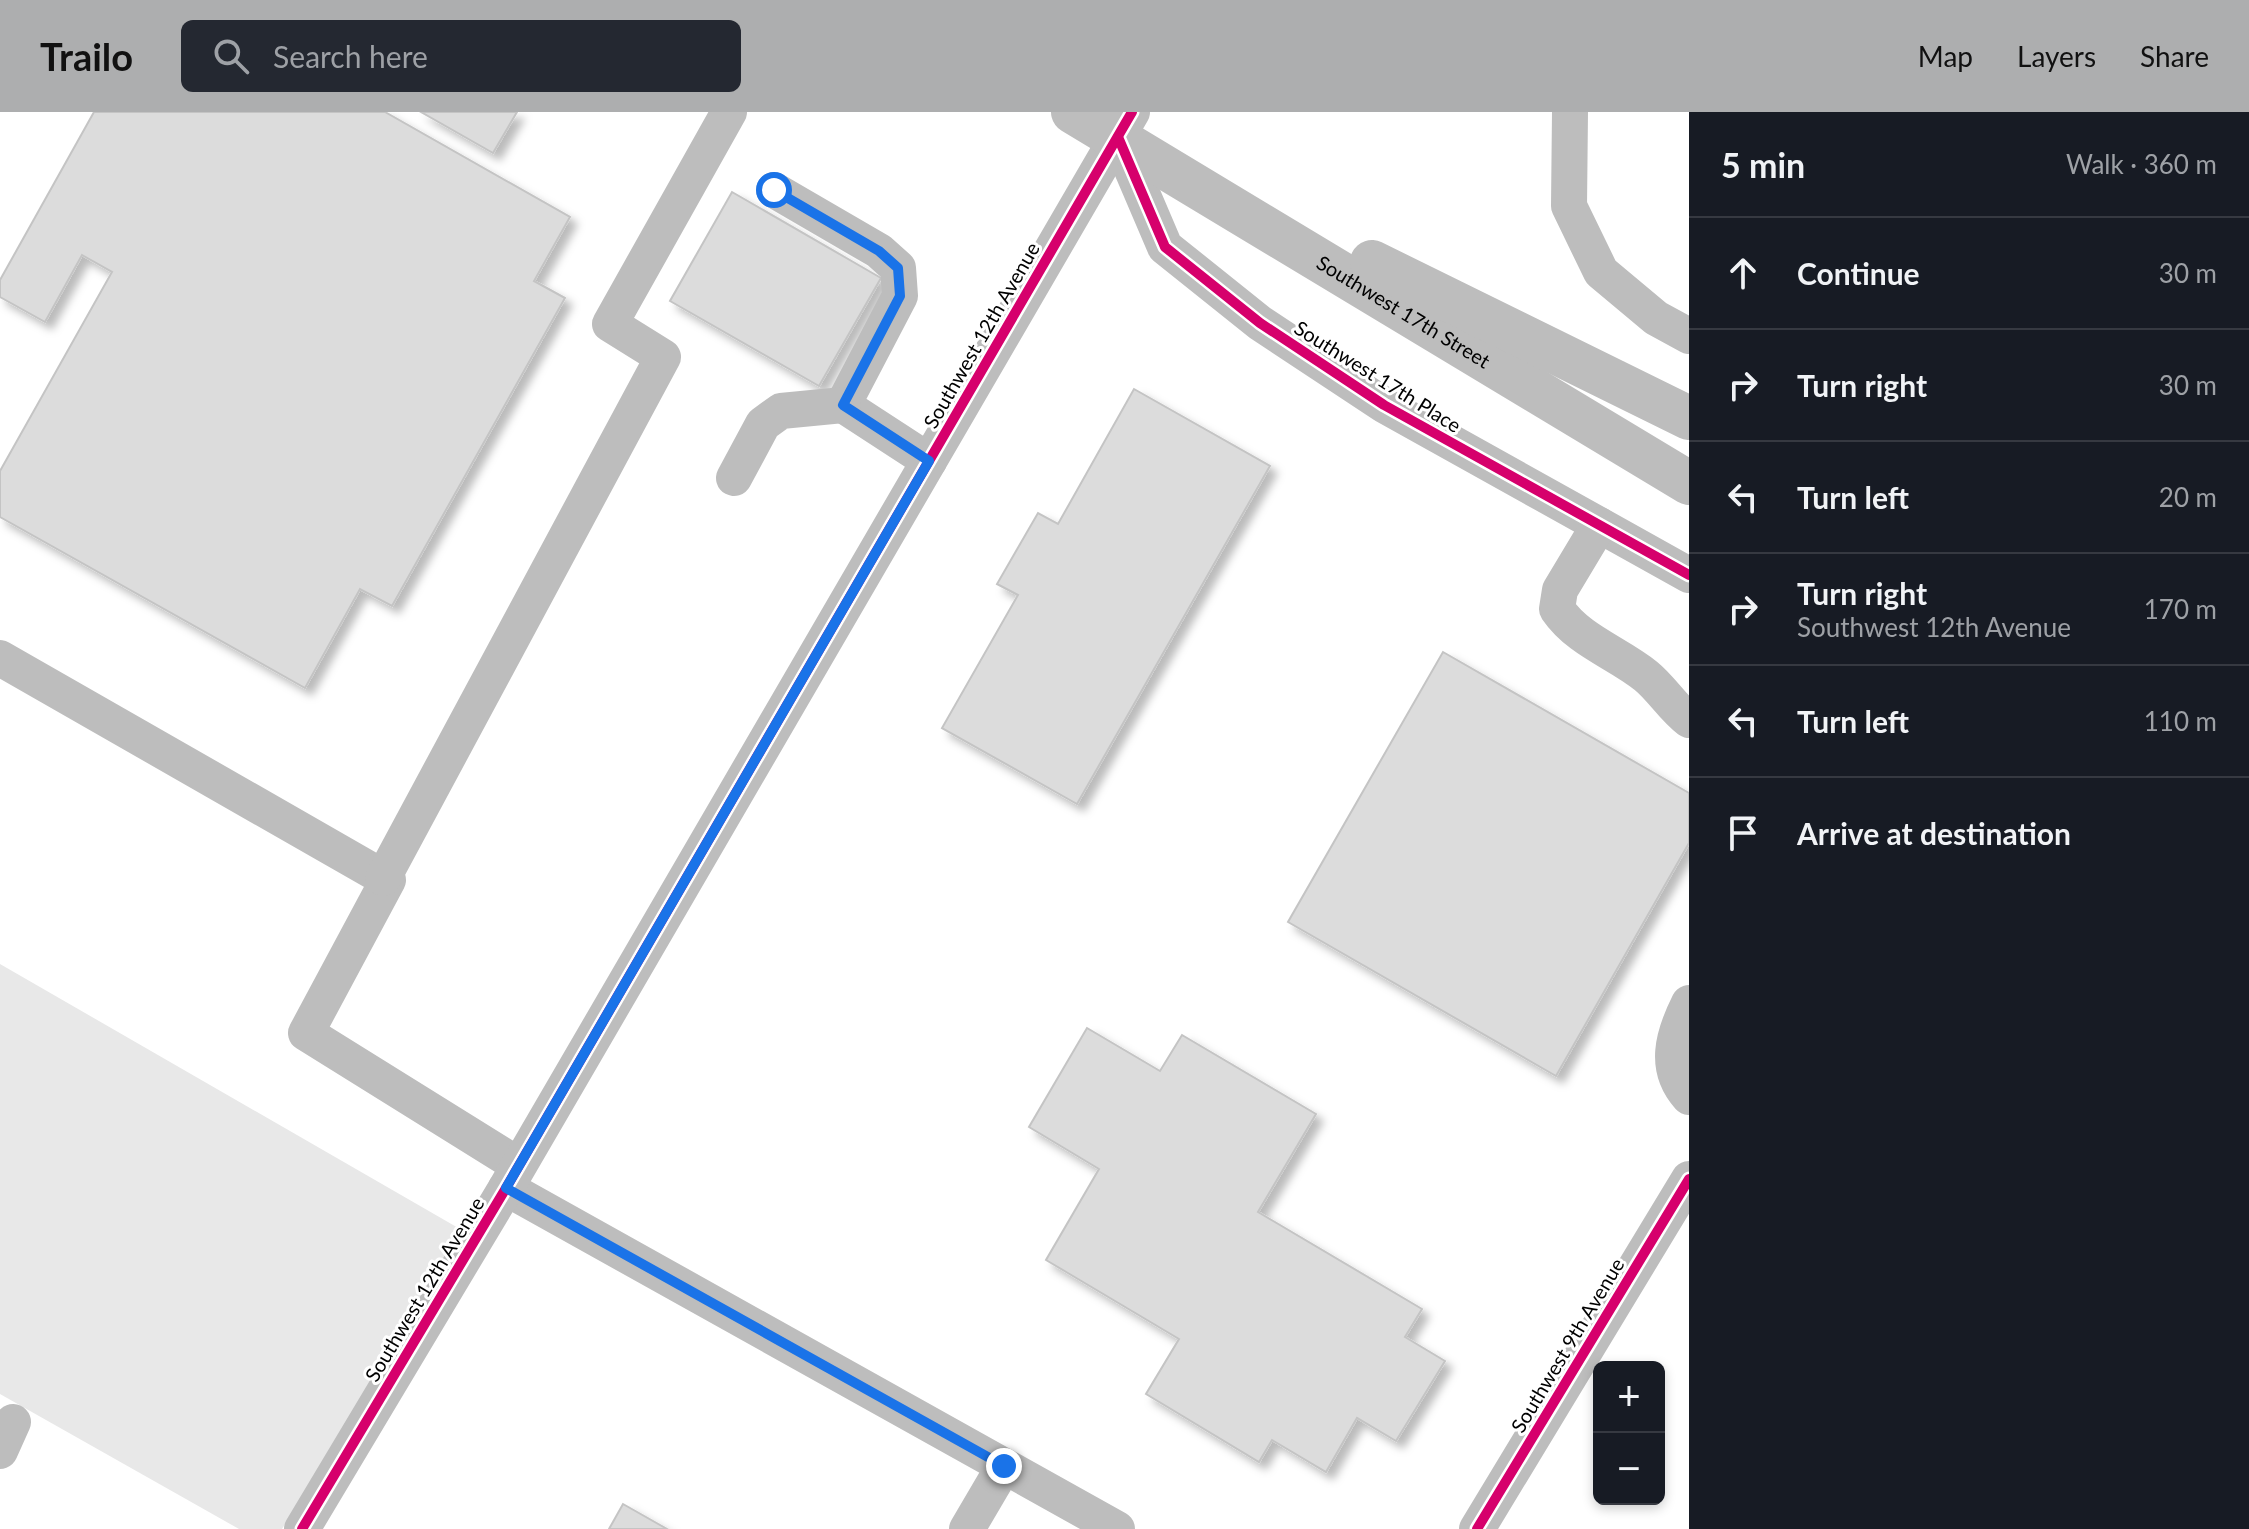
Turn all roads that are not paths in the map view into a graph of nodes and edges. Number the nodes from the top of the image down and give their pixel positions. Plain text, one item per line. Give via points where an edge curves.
1 (729, 112) edge
2 (1073, 112) edge
3 (1570, 112) edge
4 (1125, 125) edge
5 (774, 190) dead end
6 (1689, 336) edge
7 (843, 405) junction
8 (1689, 418) edge
9 (929, 461) junction
10 (734, 478) dead end
11 (1689, 483) edge
12 (1599, 525) junction
13 (1689, 575) edge
14 (0, 658) edge
15 (1689, 720) edge
16 (383, 878) junction
17 (1689, 1003) edge
18 (1689, 1097) edge
19 (512, 1176) junction
20 (1689, 1179) edge
21 (1004, 1466) junction
22 (302, 1529) edge
23 (967, 1529) edge
24 (1117, 1529) edge
25 (1477, 1529) edge

1 - 16 street via 610,324 663,357
2 - 4 main road, Southwest 17th Street
3 - 6 street via 1569,206 1601,272 1656,318
4 - 8 main road, Southwest 17th Street
4 - 9 street, Southwest 12th Avenue
4 - 11 main road, Southwest 17th Street
4 - 12 street, Southwest 17th Place via 1165,247 1260,323 1384,405
5 - 7 street via 879,251 898,268 900,296
7 - 9 street
7 - 10 street via 781,411 763,424
9 - 19 street, Southwest 12th Avenue
12 - 13 street, Southwest 17th Place
12 - 15 street via 1560,590 1557,609 1578,632 1642,672
14 - 16 street
16 - 19 street via 388,880 306,1033
17 - 18 street via 1672,1052 1677,1084
19 - 21 street
19 - 22 street, Southwest 12th Avenue
20 - 25 street, Southwest 9th Avenue
21 - 23 street
21 - 24 street

